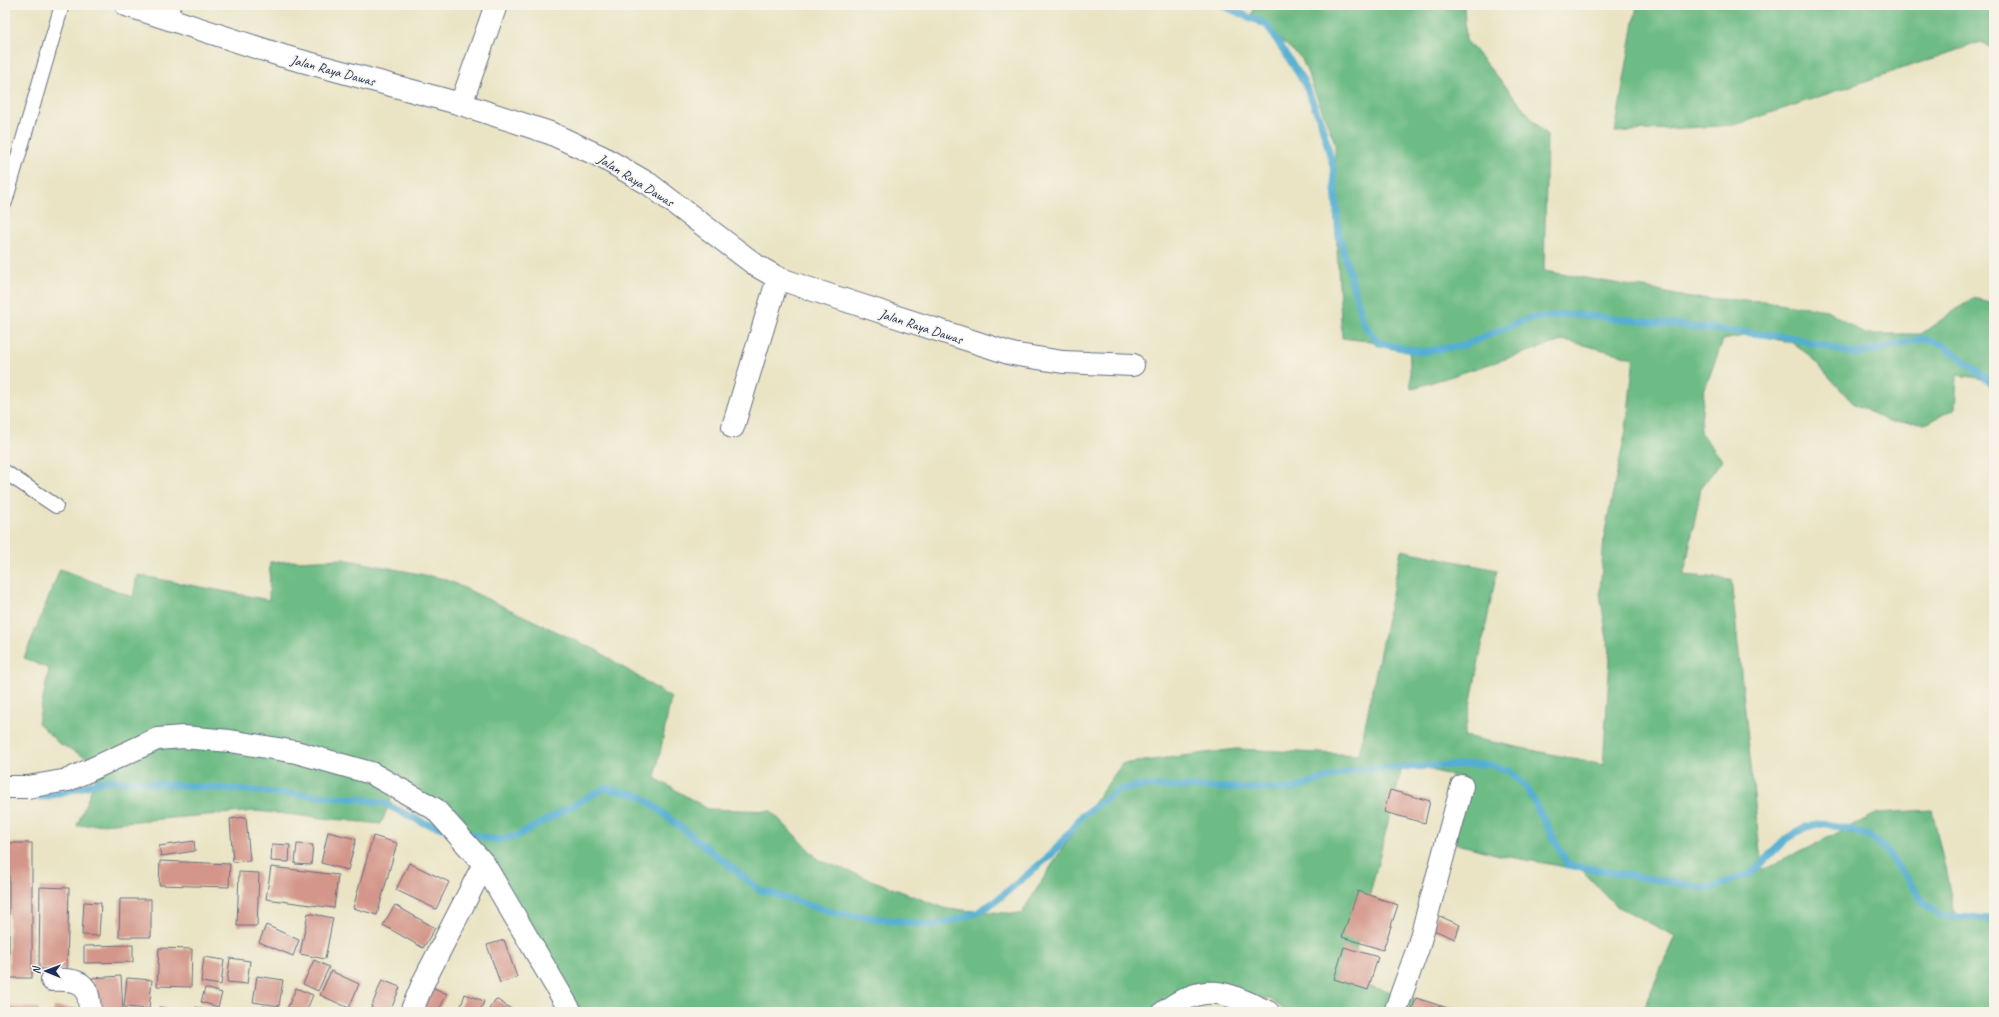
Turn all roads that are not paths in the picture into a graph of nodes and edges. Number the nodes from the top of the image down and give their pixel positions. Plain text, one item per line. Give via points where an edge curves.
1 (62, 5) edge
2 (126, 5) edge
3 (496, 5) edge
4 (170, 12) edge
5 (460, 104) junction
6 (5, 202) edge
7 (778, 278) junction
8 (1133, 365) dead end
9 (733, 427) dead end
10 (5, 472) edge
11 (56, 506) dead end
12 (1462, 786) dead end
13 (5, 787) edge
14 (484, 864) junction
15 (52, 980) dead end
16 (90, 1012) edge
17 (412, 1012) edge
18 (571, 1012) edge
19 (1164, 1012) edge
20 (1268, 1012) edge
21 (1395, 1012) edge

1 - 6 lane
2 - 4 street, Jalan Raya Dawas
3 - 5 street
4 - 5 street, Jalan Raya Dawas via 216,33 283,56
5 - 7 street, Jalan Raya Dawas via 550,133 602,156 649,184 757,266
7 - 8 street, Jalan Raya Dawas via 1012,354 1064,362
7 - 9 street
10 - 11 lane
12 - 21 street via 1418,948
13 - 14 street via 28,787 68,780 156,739 183,737 230,741 296,752 371,773 435,809
14 - 17 street via 424,981
14 - 18 street
15 - 16 street via 72,979 85,986 90,998
19 - 20 street via 1176,1002 1193,994 1210,992 1235,996

